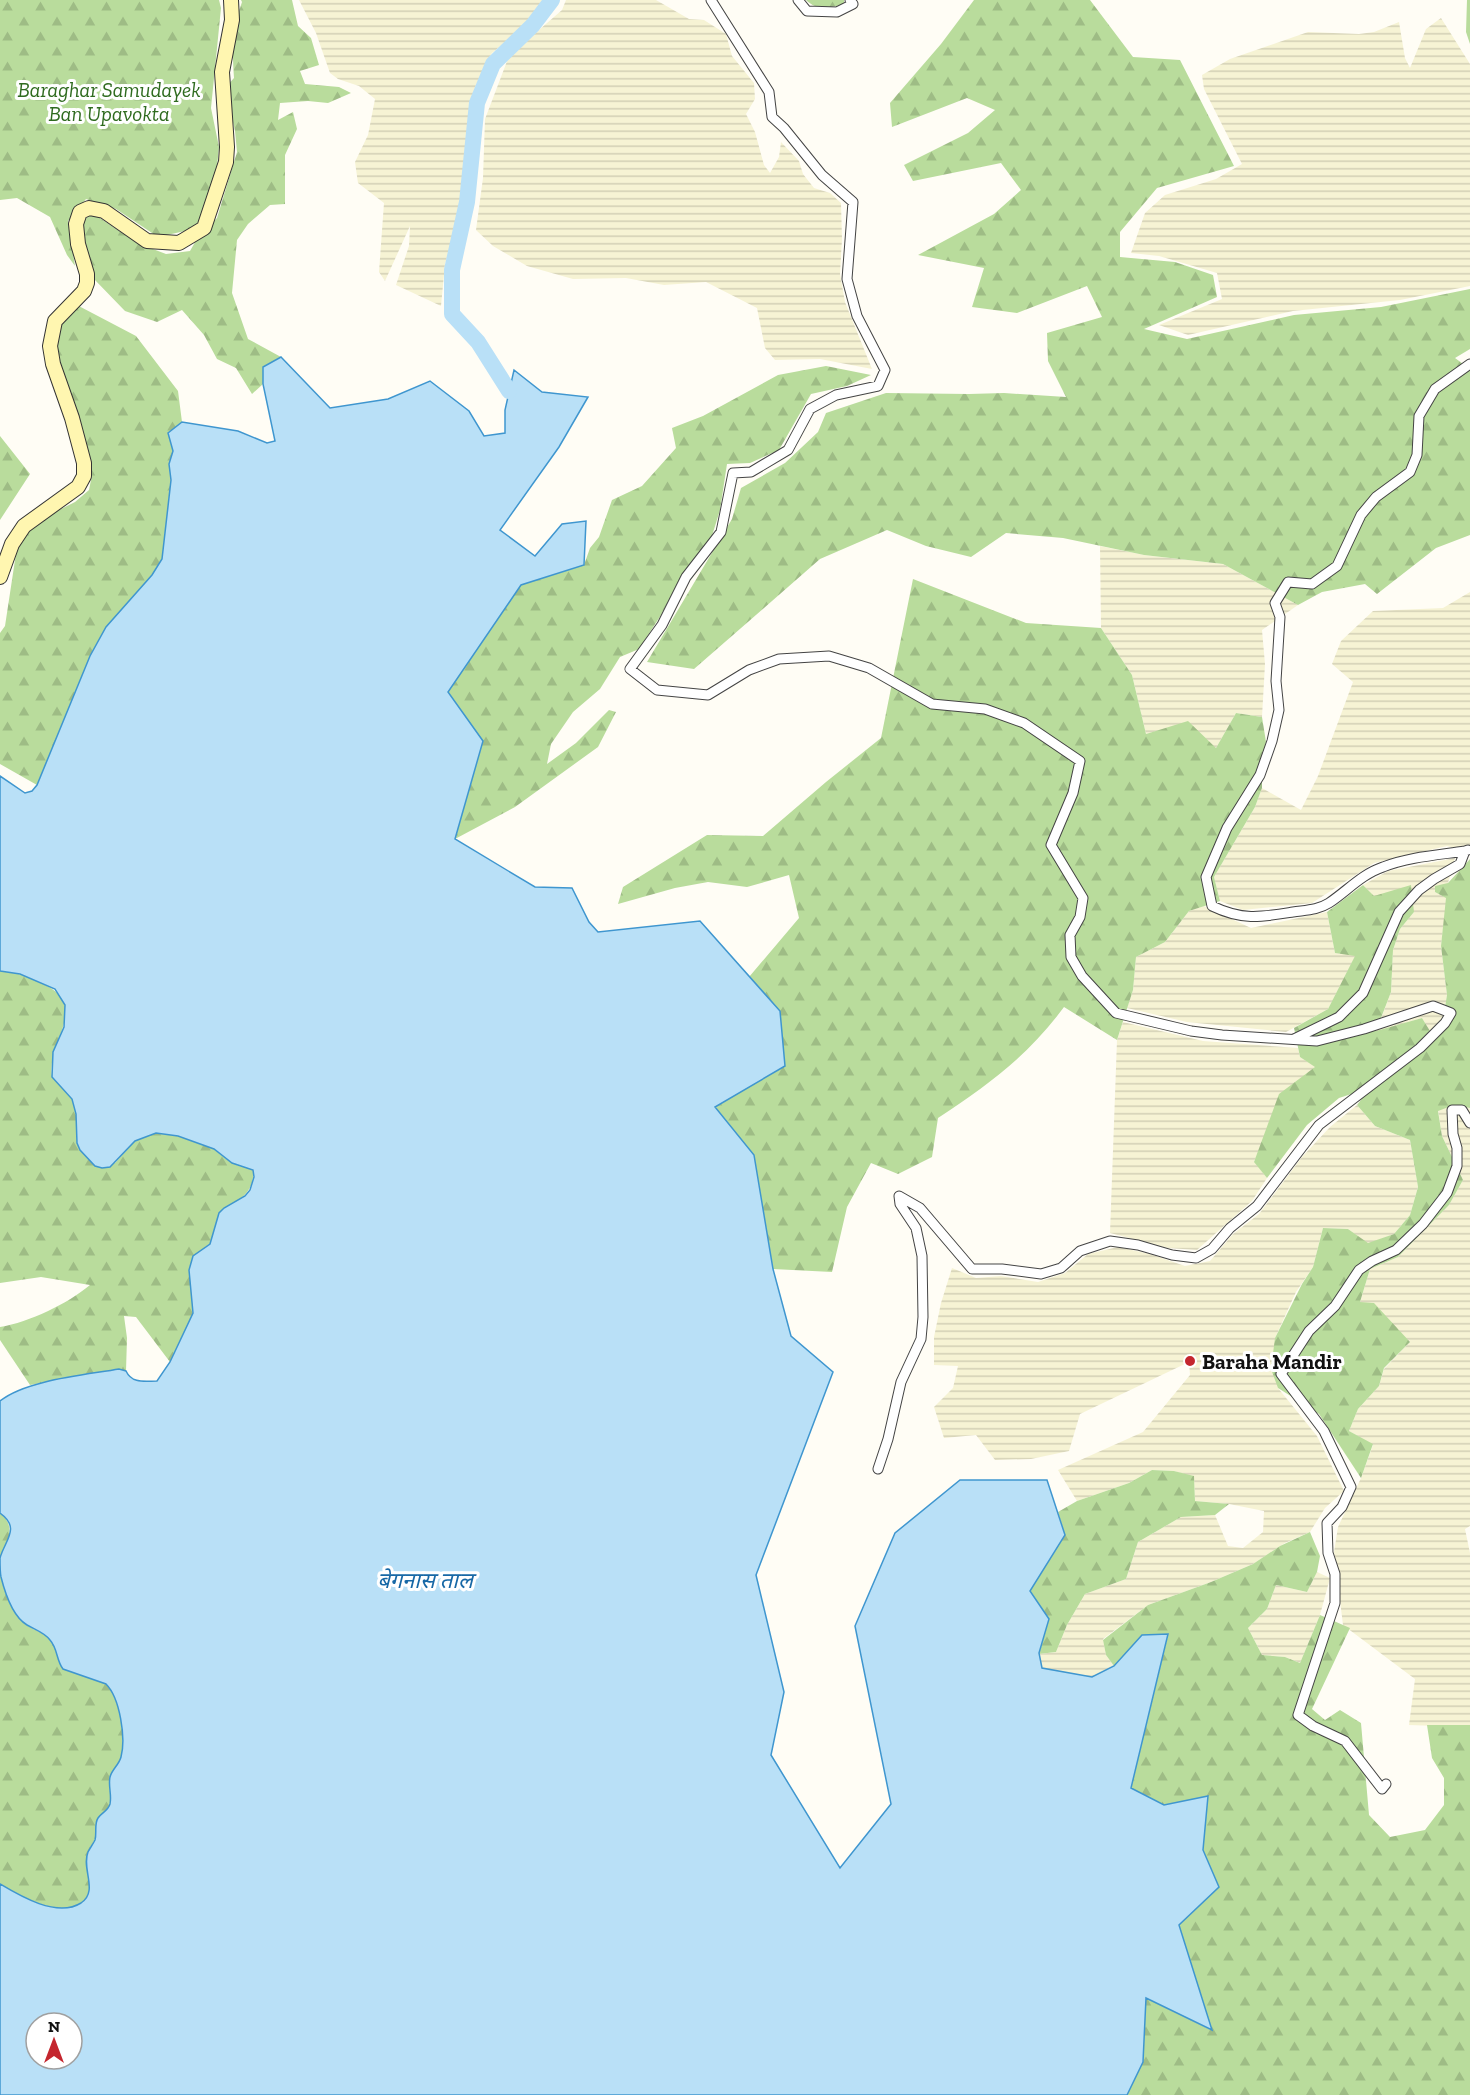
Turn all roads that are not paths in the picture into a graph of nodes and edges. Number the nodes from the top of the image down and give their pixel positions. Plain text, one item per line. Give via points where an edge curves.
1 (231, 0) edge
2 (711, 0) edge
3 (798, 0) edge
4 (850, 0) edge
5 (1470, 364) edge
6 (0, 577) edge
7 (1467, 850) edge
8 (1293, 1040) junction
9 (1470, 1123) edge
10 (878, 1469) dead end
11 (1386, 1784) dead end

1 - 6 main road via 232,20 222,72 226,162 204,228 179,243 147,241 104,211 89,208 80,212 76,224 87,283 55,321 50,346 84,463 84,476 78,488 24,526 12,544
2 - 8 street via 769,92 772,117 822,175 853,202 848,279 857,316 885,370 878,386 836,396 810,409 788,450 751,472 733,473 721,532 686,577 662,626 630,669 657,690 708,696 749,670 779,659 830,656 869,668 932,704 985,709 1024,723 1080,761 1073,793 1051,845 1083,898 1080,917 1070,935 1071,957 1082,976 1116,1012 1191,1031
3 - 4 street via 807,11 837,12 853,4
5 - 7 street via 1435,389 1419,416 1417,454 1410,472 1376,497 1360,515 1336,566 1312,584 1288,582 1275,603 1280,617 1276,681 1279,710 1272,741 1260,775 1227,828 1206,877 1212,906 1228,914 1260,918 1319,908 1383,867
7 - 8 street via 1460,864 1419,890 1399,912 1363,993 1340,1017
8 - 10 street via 1317,1041 1433,1006 1451,1012 1420,1048 1319,1125 1257,1206 1230,1228 1212,1250 1196,1258 1110,1240 1080,1251 1060,1268 1041,1274 972,1269 920,1208 899,1196 916,1228 922,1256 923,1317 921,1339 901,1382
9 - 11 street via 1462,1110 1452,1110 1457,1166 1447,1193 1396,1250 1359,1270 1335,1306 1309,1331 1281,1374 1324,1431 1351,1487 1342,1507 1327,1523 1335,1603 1298,1714 1345,1741 1382,1789

